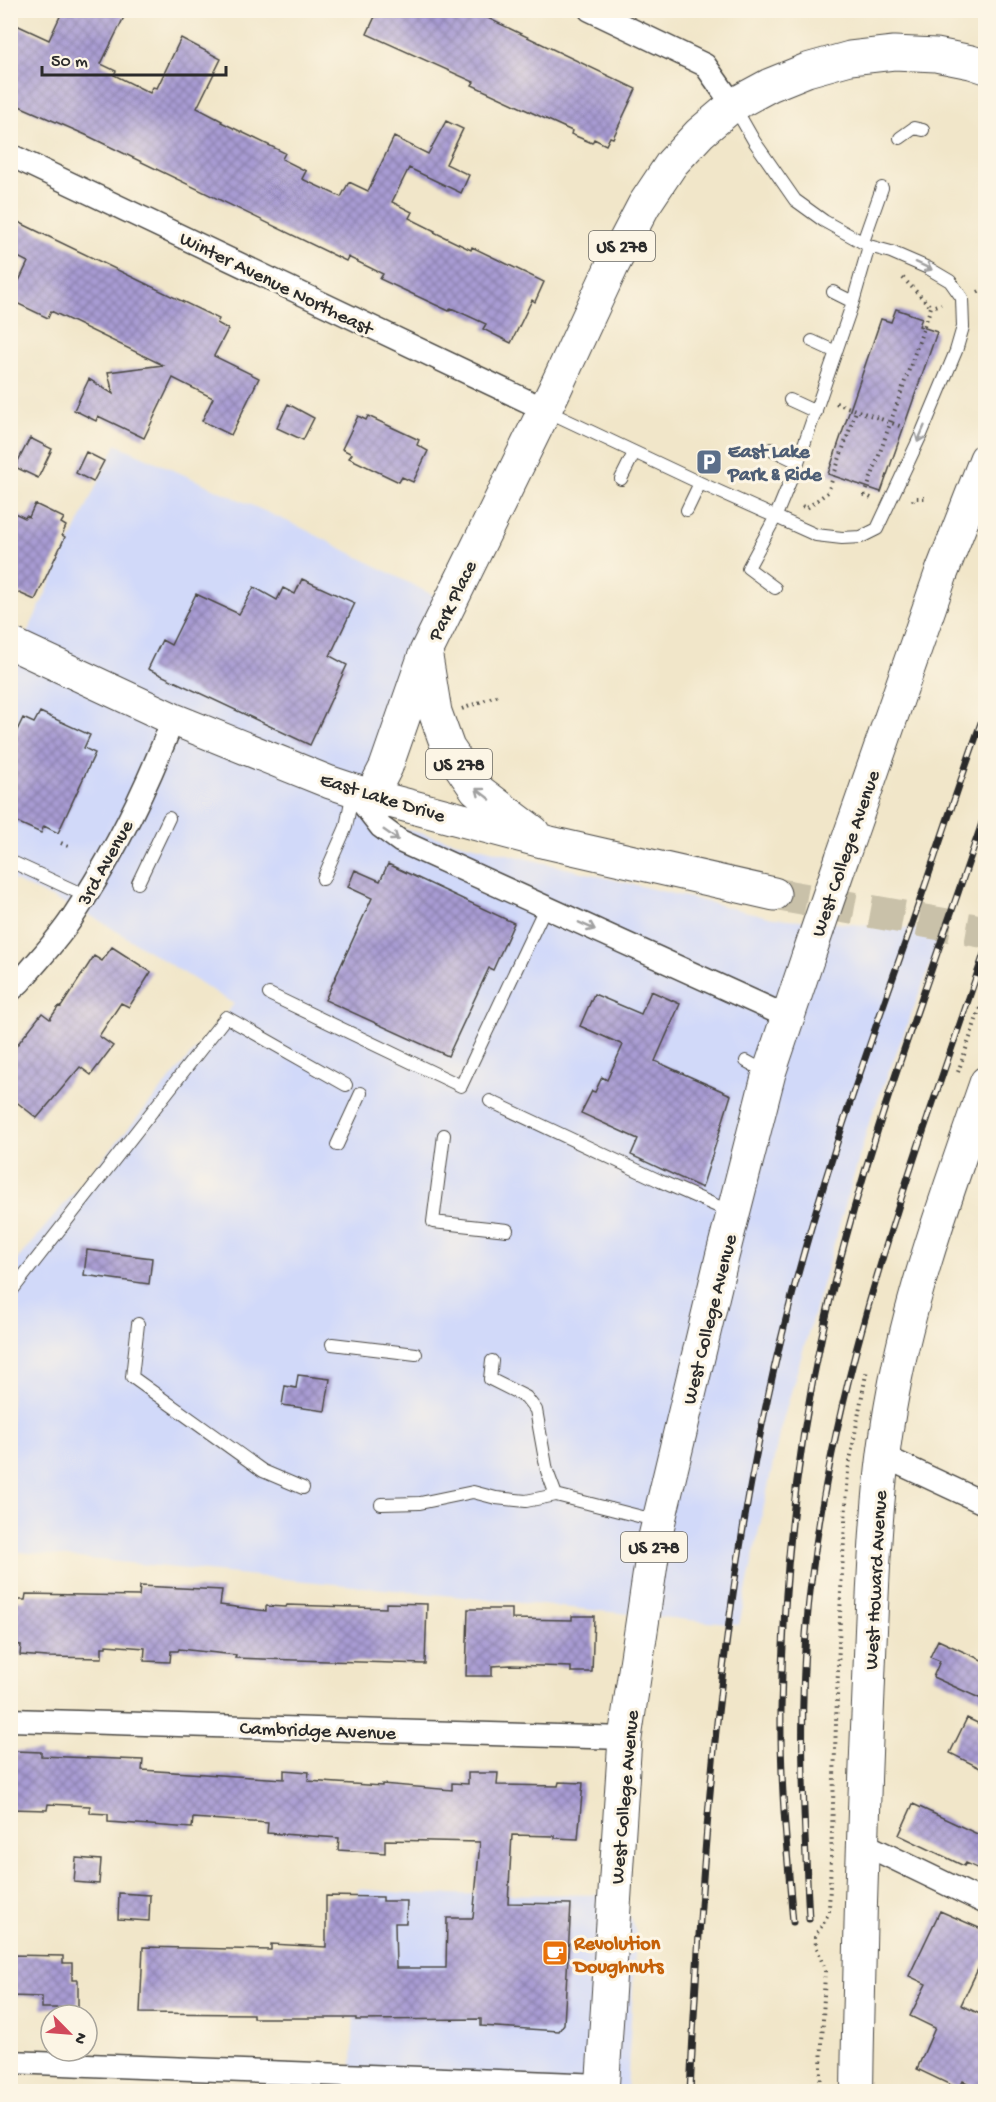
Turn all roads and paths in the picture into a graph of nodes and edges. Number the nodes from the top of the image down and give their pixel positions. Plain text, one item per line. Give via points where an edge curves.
1 (590, 10) edge
2 (986, 68) edge
3 (733, 105) junction
4 (923, 130) dead end
5 (900, 138) dead end
6 (10, 155) edge
7 (882, 188) dead end
8 (866, 244) junction
9 (902, 278) dead end
10 (986, 288) edge
11 (833, 292) dead end
12 (978, 292) dead end
13 (853, 302) junction
14 (941, 304) dead end
15 (931, 308) junction
16 (812, 341) dead end
17 (836, 352) junction
18 (820, 398) junction
19 (790, 400) dead end
20 (544, 410) junction
21 (856, 411) junction
22 (816, 412) junction
23 (891, 423) junction
24 (900, 426) dead end
25 (771, 449) dead end
26 (634, 453) junction
27 (986, 459) edge
28 (798, 462) junction
29 (621, 479) dead end
30 (700, 483) junction
31 (871, 498) dead end
32 (925, 498) dead end
33 (913, 501) dead end
34 (802, 506) dead end
35 (687, 510) dead end
36 (776, 518) junction
37 (775, 588) dead end
38 (10, 643) edge
39 (426, 652) junction
40 (501, 694) dead end
41 (470, 706) dead end
42 (173, 718) junction
43 (362, 793) junction
44 (169, 818) dead end
45 (546, 842) junction
46 (61, 843) dead end
47 (70, 847) dead end
48 (10, 861) edge
49 (323, 879) dead end
50 (138, 883) dead end
51 (774, 894) tunnel mouth
52 (86, 896) junction
53 (545, 908) junction
54 (10, 991) edge
55 (269, 994) dead end
56 (788, 1017) junction
57 (346, 1085) dead end
58 (361, 1092) dead end
59 (984, 1092) edge
60 (490, 1101) dead end
61 (444, 1134) dead end
62 (337, 1145) dead end
63 (734, 1213) junction
64 (507, 1230) dead end
65 (10, 1293) edge
66 (138, 1324) dead end
67 (332, 1344) dead end
68 (416, 1354) dead end
69 (492, 1360) dead end
70 (883, 1456) junction
71 (303, 1488) dead end
72 (556, 1496) junction
73 (381, 1504) dead end
74 (986, 1504) edge
75 (659, 1522) junction
76 (10, 1720) edge
77 (625, 1738) junction
78 (862, 1843) junction
79 (986, 1903) edge
80 (10, 2062) edge
81 (602, 2088) edge
82 (857, 2091) edge

1 - 3 street via 705,65
2 - 3 main road, US 278 via 936,55 894,53 850,58 807,70
3 - 8 lane via 795,200
3 - 20 main road, US 278 via 672,163 644,205
4 - 5 lane via 914,128
6 - 20 street, Winter Avenue Northeast
7 - 8 lane
8 - 13 lane
8 -> 36 lane via 928,268 950,281 962,298 963,327 956,351 877,528 861,537 842,538 816,535
9 - 15 path
10 - 12 path
11 - 13 lane
13 - 17 lane
14 - 15 path
15 - 23 path
16 - 17 lane
17 - 18 lane
18 - 21 path
18 - 22 lane
19 - 22 lane
20 - 26 lane
20 - 39 main road, Park Place / US 278
21 - 23 path
21 - 34 path via 828,492 807,508
22 - 28 lane
23 - 24 path
23 - 31 path via 866,495
25 - 28 lane
26 - 29 lane
26 - 30 lane
27 - 56 main road, West College Avenue / US 278, bridge via 941,574
28 - 36 lane
30 - 35 lane
30 - 36 lane
32 - 33 path
36 - 37 lane via 748,568
38 - 42 main road, East Lake Drive
39 - 43 main road, Park Place / US 278 via 386,767
45 -> 39 main road, US 278 via 476,789 448,748 435,712
40 - 41 path
42 - 43 main road, East Lake Drive
42 - 52 street, 3rd Avenue via 114,850
43 - 45 main road, East Lake Drive / US 278
43 - 49 lane
43 -> 53 street via 381,827 399,840
44 - 50 lane
45 - 51 main road, East Lake Drive / US 278
46 - 47 path
48 - 52 lane
52 - 54 street, 3rd Avenue via 71,920
53 - 55 lane via 461,1086
53 -> 56 street
56 - 63 main road, West College Avenue / US 278 via 758,1067
57 - 65 lane via 226,1017
58 - 62 lane
59 - 70 main road, West Howard Avenue via 920,1280 906,1331
60 - 63 lane
61 - 64 lane via 433,1222
63 - 75 main road, West College Avenue / US 278
66 - 71 lane via 132,1377 263,1471
67 - 68 lane
69 - 72 lane via 490,1379 526,1397 536,1410
70 - 74 street
70 - 78 main road, West Howard Avenue via 875,1537
72 - 73 lane via 526,1501 473,1492 420,1503
72 - 75 lane
75 - 77 main road, West College Avenue / US 278
76 - 77 street, Cambridge Avenue
77 - 81 main road, West College Avenue / US 278
78 - 79 street
78 - 82 main road, West Howard Avenue
80 - 81 street

